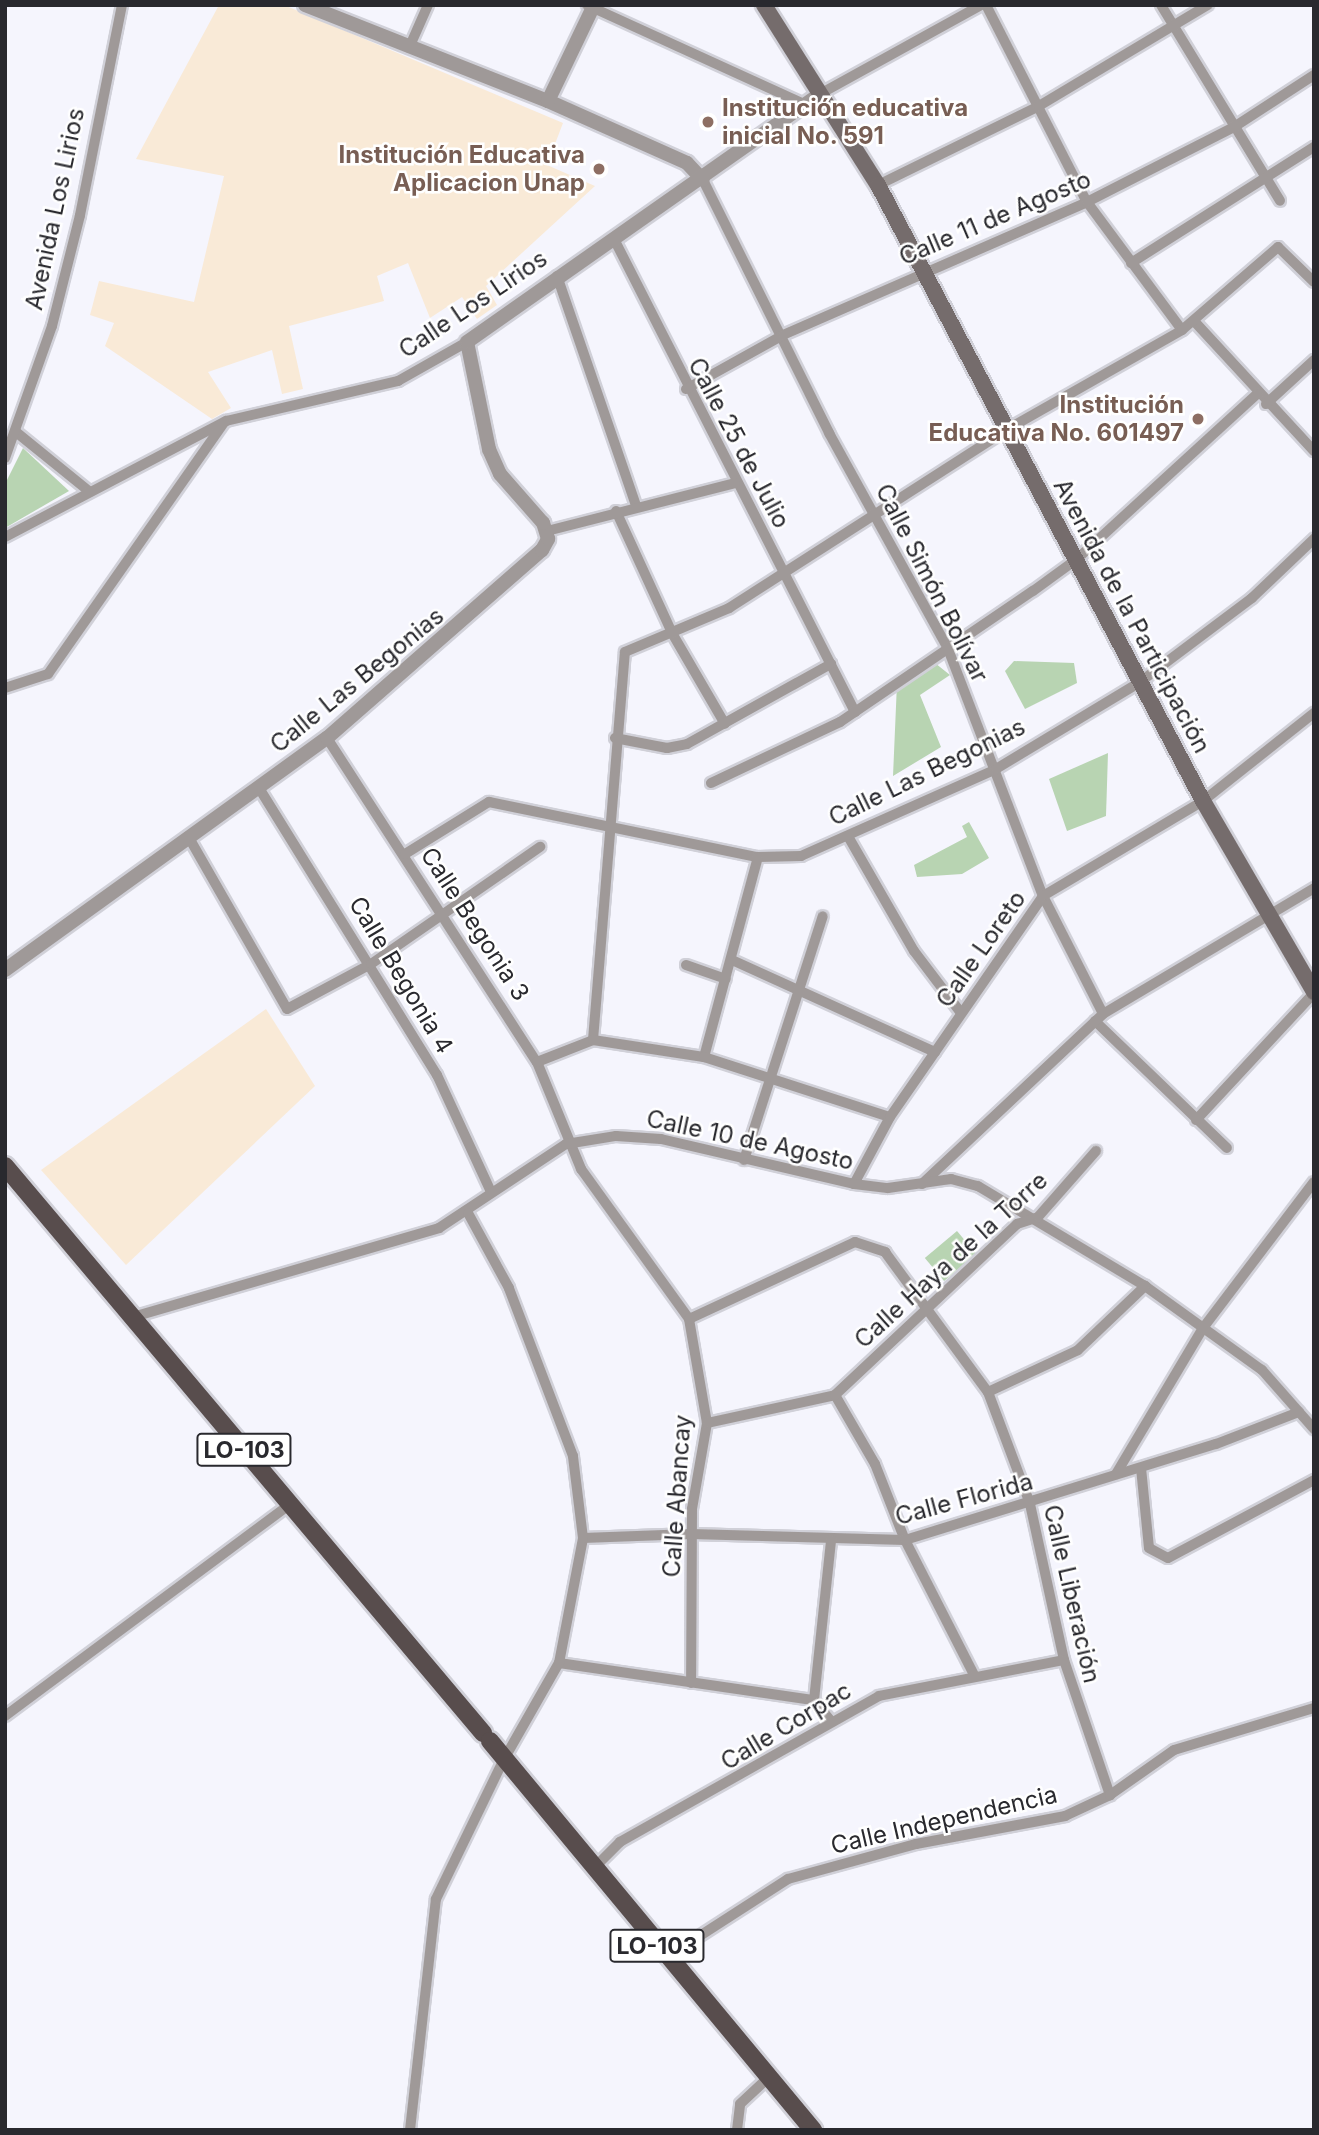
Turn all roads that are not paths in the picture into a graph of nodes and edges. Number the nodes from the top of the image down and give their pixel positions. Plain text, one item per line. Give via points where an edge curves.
1 (122, 5) edge
2 (305, 5) edge
3 (428, 5) edge
4 (764, 5) edge
5 (981, 5) edge
6 (986, 5) edge
7 (1161, 5) edge
8 (1208, 5) edge
9 (592, 6) edge
10 (1173, 27) junction
11 (410, 48) junction
12 (1314, 75) edge
13 (820, 94) junction
14 (548, 101) junction
15 (804, 104) junction
16 (1039, 106) junction
17 (1234, 127) junction
18 (1314, 148) edge
19 (1264, 177) junction
20 (704, 180) junction
21 (878, 185) junction
22 (1280, 201) dead end
23 (1087, 202) junction
24 (614, 239) junction
25 (1131, 262) junction
26 (925, 270) junction
27 (557, 276) junction
28 (1314, 282) edge
29 (1194, 321) junction
30 (1182, 330) junction
31 (783, 335) junction
32 (467, 342) junction
33 (1314, 360) edge
34 (686, 389) junction
35 (1257, 394) junction
36 (1266, 404) junction
37 (226, 421) junction
38 (1008, 429) junction
39 (16, 432) junction
40 (1314, 451) edge
41 (5, 458) edge
42 (735, 483) junction
43 (90, 492) junction
44 (636, 506) junction
45 (617, 511) junction
46 (875, 516) junction
47 (547, 531) junction
48 (5, 537) edge
49 (1314, 539) edge
50 (1077, 559) junction
51 (784, 573) junction
52 (672, 633) junction
53 (948, 649) junction
54 (831, 664) junction
55 (1140, 682) junction
56 (5, 688) edge
57 (855, 712) junction
58 (1314, 713) edge
59 (725, 724) junction
60 (327, 738) junction
61 (615, 738) junction
62 (996, 769) junction
63 (711, 783) dead end
64 (259, 788) junction
65 (1203, 801) junction
66 (607, 822) junction
67 (188, 836) junction
68 (849, 838) junction
69 (540, 847) dead end
70 (405, 853) junction
71 (758, 857) junction
72 (1314, 888) edge
73 (1043, 896) junction
74 (446, 914) junction
75 (823, 916) dead end
76 (1270, 919) junction
77 (732, 960) junction
78 (371, 964) junction
79 (686, 965) dead end
80 (5, 970) edge
81 (726, 979) junction
82 (798, 986) junction
83 (1314, 992) edge
84 (961, 1013) junction
85 (1099, 1017) junction
86 (593, 1040) junction
87 (935, 1052) junction
88 (704, 1057) junction
89 (537, 1062) junction
90 (768, 1076) junction
91 (890, 1117) junction
92 (1196, 1120) junction
93 (566, 1144) junction
94 (1227, 1148) dead end
95 (1096, 1151) dead end
96 (744, 1160) junction
97 (5, 1166) edge
98 (1314, 1182) edge
99 (855, 1184) junction
100 (921, 1185) junction
101 (491, 1192) junction
102 (468, 1213) junction
103 (1038, 1217) junction
104 (1145, 1286) junction
105 (926, 1305) junction
106 (133, 1317) junction
107 (690, 1319) junction
108 (1203, 1328) junction
109 (988, 1392) junction
110 (835, 1395) junction
111 (1299, 1412) junction
112 (707, 1423) junction
113 (1314, 1429) edge
114 (1141, 1468) junction
115 (1116, 1474) junction
116 (1314, 1480) edge
117 (290, 1504) junction
118 (1030, 1504) junction
119 (691, 1534) junction
120 (583, 1538) junction
121 (831, 1540) junction
122 (905, 1541) junction
123 (1064, 1660) junction
124 (559, 1663) junction
125 (974, 1675) junction
126 (691, 1684) junction
127 (814, 1700) junction
128 (1314, 1707) edge
129 (5, 1716) edge
130 (830, 1720) junction
131 (503, 1760) junction
132 (1110, 1795) junction
133 (593, 1869) junction
134 (667, 1957) junction
135 (769, 2077) junction
136 (410, 2130) edge
137 (737, 2130) edge
138 (813, 2130) edge

1 - 39 street, Avenida Los Lirios via 80,215
2 - 11 street
3 - 11 street
4 - 13 main road, Avenida de la Participación
5 - 13 street
6 - 16 street
7 - 10 street
8 - 10 street
9 - 14 street
9 - 15 street
10 - 16 street
10 - 17 street
11 - 14 street
12 - 17 street, Calle 11 de Agosto
13 - 15 street, Calle Los Lirios
13 - 21 main road, Avenida de la Participación
14 - 20 street via 687,163
15 - 20 street, Calle Los Lirios
16 - 21 street
16 - 23 street
17 - 19 street
17 - 23 street, Calle 11 de Agosto
18 - 19 street
19 - 22 street
19 - 25 street
20 - 24 street, Calle Los Lirios
20 - 31 street, Calle Simón Bolívar
21 - 26 main road, Avenida de la Participación
23 - 25 street
23 - 26 street, Calle 11 de Agosto
24 - 27 street, Calle Los Lirios
24 - 34 street, Calle 25 de Julio
25 - 30 street
26 - 31 street, Calle 11 de Agosto
26 - 38 main road, Avenida de la Participación
27 - 32 street, Calle Los Lirios
27 - 44 street
28 - 29 street via 1278,247
29 - 30 street
29 - 35 street
30 - 38 street
31 - 34 street, Calle 11 de Agosto
31 - 46 street, Calle Simón Bolívar
32 - 37 street, Calle Los Lirios via 398,381
32 - 47 street via 489,449 500,474
33 - 36 street
34 - 42 street, Calle 25 de Julio
35 - 36 street
35 - 50 street
36 - 40 street
37 - 43 street, Calle Los Lirios
37 - 56 street via 48,674
38 - 46 street
38 - 50 main road, Avenida de la Participación
39 - 41 street, Avenida Los Lirios
39 - 43 street
42 - 44 street
42 - 51 street, Calle 25 de Julio
43 - 48 street, Calle Los Lirios
44 - 45 street
45 - 47 street
45 - 52 street
46 - 51 street
46 - 53 street, Calle Simón Bolívar
47 - 60 street, Calle Las Begonias via 545,546 516,576
49 - 55 street, Calle Las Begonias via 1252,598
50 - 53 street
50 - 55 main road, Avenida de la Participación
51 - 52 street
51 - 54 street, Calle 25 de Julio
52 - 59 street
52 - 61 street via 637,644 623,658
53 - 57 street
53 - 62 street, Calle Simón Bolívar
54 - 57 street, Calle 25 de Julio
54 - 59 street
55 - 62 street, Calle Las Begonias
55 - 65 main road, Avenida de la Participación
57 - 63 street
58 - 65 street, Calle Loreto
59 - 61 street via 667,748
60 - 64 street, Calle Las Begonias
60 - 70 street, Calle Begonia 3
61 - 66 street
62 - 68 street, Calle Las Begonias
62 - 73 street, Calle Simón Bolívar
64 - 67 street, Calle Las Begonias
64 - 78 street, Calle Begonia 4
65 - 73 street, Calle Loreto
65 - 76 main road, Avenida de la Participación
66 - 70 street, Calle Las Begonias via 482,803
66 - 71 street, Calle Las Begonias
66 - 86 street
67 - 78 street via 274,997 291,1009
67 - 80 street, Calle Las Begonias
68 - 71 street, Calle Las Begonias via 801,856
68 - 84 street via 914,951
69 - 74 street
70 - 74 street, Calle Begonia 3
71 - 77 street
72 - 76 street
73 - 84 street, Calle Loreto
73 - 85 street, Calle Simón Bolívar
74 - 78 street
74 - 89 street, Calle Begonia 3
75 - 82 street
76 - 83 main road, Avenida de la Participación
76 - 85 street
77 - 81 street
77 - 82 street
78 - 101 street, Calle Begonia 4 via 437,1074
79 - 81 street
81 - 88 street
82 - 87 street
82 - 90 street
83 - 92 street
84 - 87 street, Calle Loreto
85 - 92 street, Calle Simón Bolívar
85 - 100 street
86 - 88 street
86 - 89 street
87 - 91 street, Calle Loreto
88 - 90 street
89 - 93 street, Calle Begonia 3
90 - 91 street
90 - 96 street
91 - 99 street, Calle Loreto
92 - 94 street, Calle Simón Bolívar
93 - 96 street, Calle 10 de Agosto via 616,1136 661,1139
93 - 101 street, Calle 10 de Agosto
93 - 107 street, Calle Abancay
95 - 103 street, Calle Haya de la Torre
96 - 99 street, Calle 10 de Agosto
97 - 106 main road, LO-103
98 - 108 street
99 - 100 street, Calle 10 de Agosto
100 - 103 street, Calle 10 de Agosto via 951,1179 978,1186
101 - 102 street, Calle 10 de Agosto
102 - 106 street, Calle 10 de Agosto via 418,1235 358,1247
102 - 120 street via 509,1288 573,1456
103 - 104 street, Calle 10 de Agosto
103 - 105 street, Calle Haya de la Torre via 1017,1224
104 - 108 street, Calle 10 de Agosto
104 - 109 street via 1078,1350
105 - 107 street, Calle Liberación via 885,1252 863,1241
105 - 109 street, Calle Liberación
105 - 110 street, Calle Haya de la Torre
106 - 117 main road, LO-103
107 - 112 street, Calle Abancay
108 - 111 street, Calle 10 de Agosto via 1262,1370
108 - 115 street
109 - 118 street, Calle Liberación
110 - 112 street
110 - 122 street via 875,1464
111 - 113 street, Calle 10 de Agosto
111 - 114 street, Calle Florida
112 - 119 street, Calle Abancay
114 - 115 street, Calle Florida
114 - 116 street via 1149,1548 1168,1558
115 - 118 street, Calle Florida
117 - 129 street
117 - 131 main road, LO-103
118 - 122 street, Calle Florida
118 - 123 street, Calle Liberación
119 - 120 street, Calle Florida
119 - 121 street, Calle Florida
119 - 126 street, Calle Abancay
120 - 124 street
121 - 122 street, Calle Florida
121 - 127 street
122 - 125 street
123 - 125 street, Calle Corpac
123 - 132 street, Calle Liberación
124 - 126 street
124 - 131 street
125 - 130 street, Calle Corpac via 879,1696
126 - 127 street
127 - 130 street
128 - 132 street, Calle Independencia via 1174,1750
130 - 133 street, Calle Corpac via 703,1799 620,1842
131 - 133 main road, LO-103
131 - 136 street via 436,1899
132 - 134 street, Calle Independencia via 1044,1822 916,1844 788,1879
133 - 134 main road, LO-103
134 - 135 main road, LO-103
135 - 137 street via 740,2104
135 - 138 main road, LO-103

